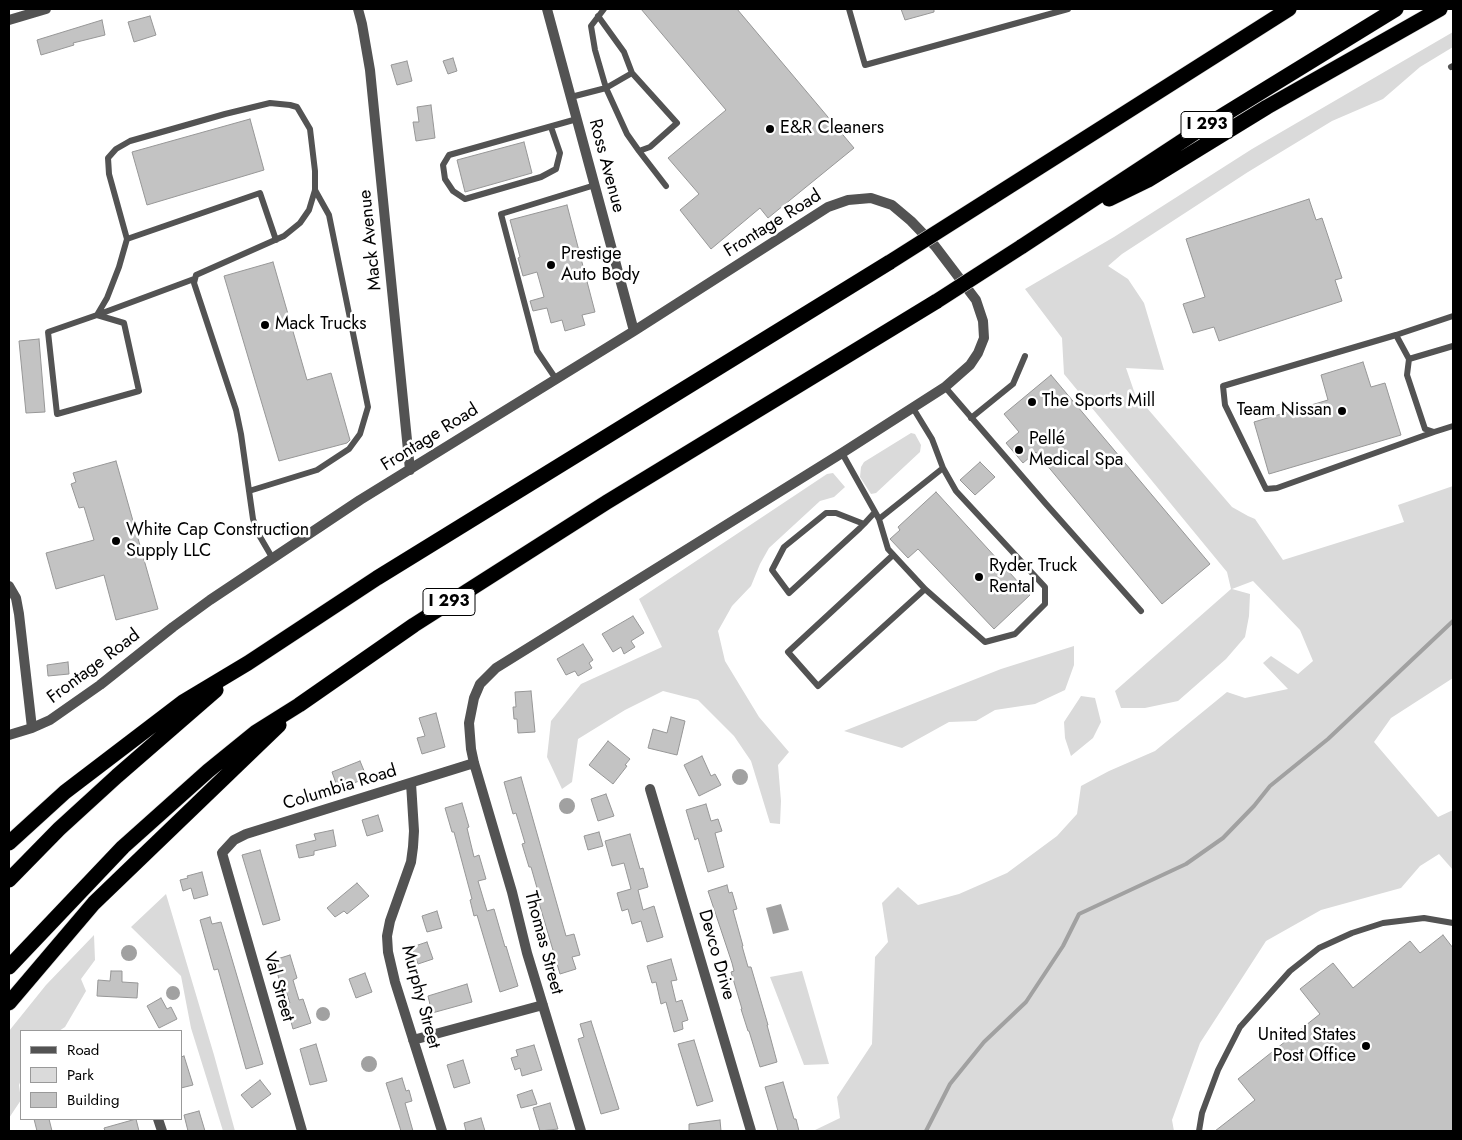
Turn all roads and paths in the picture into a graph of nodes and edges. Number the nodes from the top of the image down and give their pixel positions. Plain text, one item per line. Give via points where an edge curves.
1 (46, 9) edge
2 (358, 9) edge
3 (547, 9) edge
4 (604, 9) edge
5 (849, 9) edge
6 (1068, 9) edge
7 (1396, 9) edge
8 (1440, 9) edge
9 (1287, 10) edge
10 (598, 16) junction
11 (9, 20) edge
12 (632, 73) junction
13 (606, 88) junction
14 (571, 97) junction
15 (577, 119) junction
16 (552, 127) junction
17 (638, 151) junction
18 (595, 185) junction
19 (666, 186) dead end
20 (315, 190) junction
21 (1058, 224) junction
22 (127, 239) junction
23 (276, 240) junction
24 (194, 279) junction
25 (97, 315) junction
26 (1453, 316) edge
27 (634, 331) junction
28 (1396, 335) junction
29 (1453, 346) edge
30 (1025, 356) dead end
31 (1409, 359) junction
32 (556, 379) junction
33 (945, 387) junction
34 (913, 408) junction
35 (971, 418) junction
36 (1453, 426) edge
37 (1434, 432) junction
38 (842, 453) junction
39 (943, 468) junction
40 (410, 470) junction
41 (249, 491) junction
42 (875, 512) junction
43 (879, 519) junction
44 (864, 524) junction
45 (893, 555) junction
46 (273, 559) junction
47 (9, 586) edge
48 (925, 589) junction
49 (1141, 611) dead end
50 (248, 664) junction
51 (299, 705) junction
52 (32, 728) junction
53 (9, 735) edge
54 (474, 763) junction
55 (412, 783) junction
56 (650, 789) dead end
57 (9, 844) edge
58 (222, 853) joint
59 (9, 880) edge
60 (1453, 923) edge
61 (9, 967) edge
62 (9, 1003) edge
63 (543, 1005) junction
64 (414, 1040) junction
65 (302, 1131) edge
66 (442, 1131) edge
67 (581, 1131) edge
68 (751, 1131) edge
69 (1200, 1131) edge

1 - 11 street
2 - 40 street, Mack Avenue via 370,70
3 - 14 street, Ross Avenue
4 - 10 lane
5 - 6 lane via 865,64
7 - 21 highway, I 293 via 1199,130
8 - 21 highway via 1284,97 1148,180
9 - 50 highway, bridge via 890,262 376,578
10 - 12 lane via 624,52
10 - 13 lane via 591,26
12 - 13 lane
12 - 17 lane via 677,123 650,147
13 - 14 lane
13 - 17 lane
14 - 15 street, Ross Avenue
15 - 16 lane
15 - 18 street, Ross Avenue
16 - 16 lane via 449,155 443,165 445,179 453,192 465,199 541,177 556,169 560,153
17 - 19 lane
18 - 27 street, Ross Avenue
18 - 32 lane via 501,214 537,351
20 - 22 lane via 310,129 297,107 270,103 225,114 130,141 108,158 109,174
20 - 23 lane via 309,210 300,223
20 - 41 lane via 328,215 368,407 360,434 349,449 317,470
21 - 51 highway, I 293, bridge via 414,624
22 - 23 lane via 260,193
22 - 25 lane via 107,298
23 - 24 lane via 196,275
24 - 25 lane
24 - 41 lane via 236,410
25 - 25 lane via 48,332 57,414 139,391 124,323
26 - 28 lane
27 - 32 street, Frontage Road
27 - 33 street, Frontage Road via 828,207 848,200 871,198 892,205 911,221 935,246 980,309 984,330 982,345 970,365
28 - 31 lane
28 - 37 lane via 1223,386 1225,405 1266,489
29 - 31 lane
30 - 35 lane via 1013,384
31 - 37 lane via 1407,375 1425,429
32 - 40 street, Frontage Road
33 - 34 street, Frontage Road
33 - 35 lane
34 - 38 street, Frontage Road
34 - 39 lane via 932,439
35 - 49 lane
36 - 37 lane
38 - 42 lane
38 - 54 street, Frontage Road via 496,668 480,684 471,708 470,736
39 - 43 lane
39 - 48 lane via 956,491 1045,587 1045,604 1015,634 985,642
40 - 46 street, Frontage Road
41 - 46 lane via 256,528
42 - 43 lane
42 - 44 lane
43 - 45 lane
44 - 44 lane via 789,593 772,570 784,547 826,513 836,513
45 - 48 lane
45 - 48 lane via 788,652 818,686
46 - 52 street, Frontage Road via 210,600 93,690 50,720
47 - 52 street via 16,598 19,614
50 - 57 highway via 183,702 129,742 65,792
50 - 59 highway via 117,776
51 - 61 highway, I 293 via 256,732 123,847
51 - 62 highway via 94,904
52 - 53 street, Frontage Road
54 - 55 street, Columbia Road
54 - 63 street, Thomas Street
55 - 58 street, Columbia Road via 246,834 234,840
55 - 64 street, Murphy Street via 414,831 411,862 387,936 391,967
56 - 68 street, Devco Drive
58 - 65 street, Val Street
60 - 69 lane via 1424,918 1383,923 1319,948 1290,971 1240,1027 1218,1070 1202,1113
63 - 64 street
63 - 67 street, Thomas Street
64 - 66 street, Murphy Street

